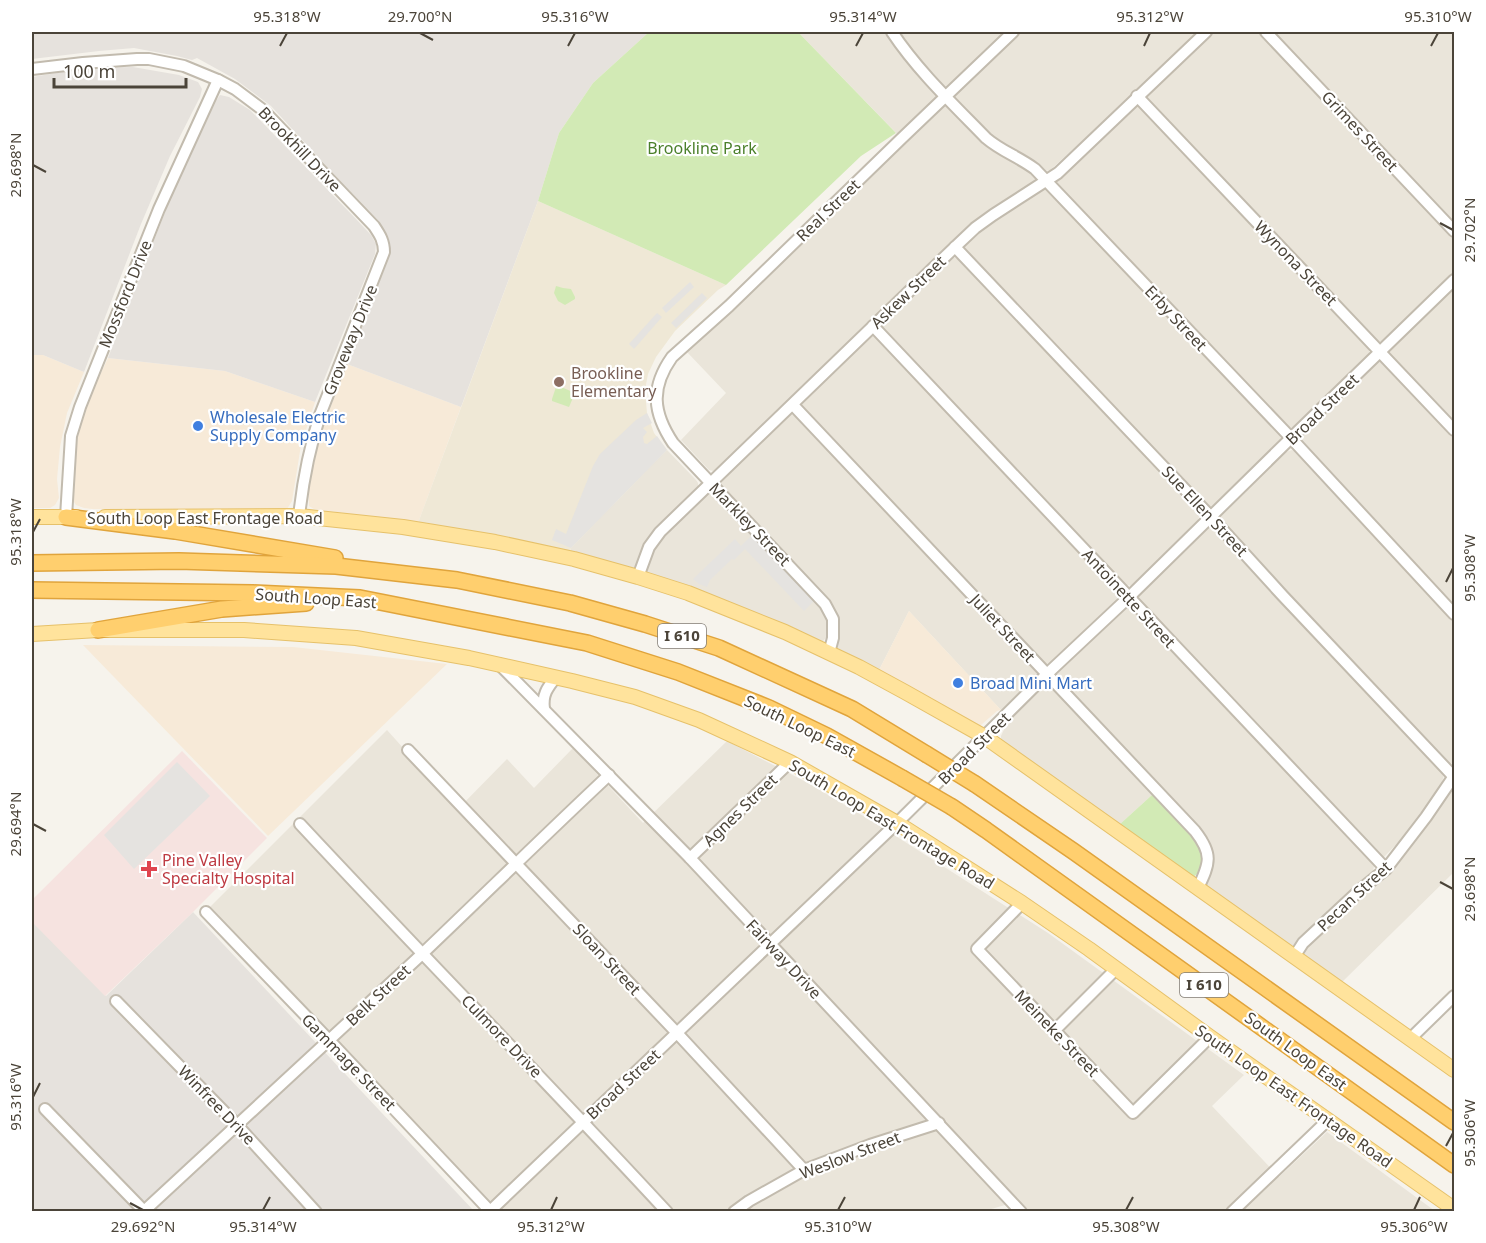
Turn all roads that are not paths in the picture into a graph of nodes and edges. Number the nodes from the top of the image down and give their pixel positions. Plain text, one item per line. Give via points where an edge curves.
1 (892, 32) edge
2 (1013, 32) edge
3 (1206, 32) edge
4 (1266, 32) edge
5 (32, 69) edge
6 (218, 80) junction
7 (1137, 96) junction
8 (946, 97) junction
9 (1046, 180) junction
10 (1455, 231) edge
11 (381, 235) joint
12 (955, 247) junction
13 (1455, 280) edge
14 (873, 326) junction
15 (1382, 352) junction
16 (657, 398) joint
17 (792, 405) junction
18 (1455, 430) edge
19 (1290, 438) junction
20 (711, 484) junction
21 (299, 516) junction
22 (32, 517) edge
23 (66, 517) junction
24 (1210, 517) junction
25 (32, 563) edge
26 (417, 576) junction
27 (638, 577) junction
28 (32, 590) edge
29 (360, 598) junction
30 (1128, 598) junction
31 (1455, 614) edge
32 (98, 630) junction
33 (32, 633) edge
34 (829, 653) junction
35 (499, 664) junction
36 (1047, 674) junction
37 (556, 677) junction
38 (544, 709) junction
39 (985, 737) junction
40 (408, 750) dead end
41 (790, 762) junction
42 (609, 775) junction
43 (1454, 776) edge
44 (897, 823) junction
45 (300, 824) dead end
46 (690, 858) junction
47 (516, 863) junction
48 (1386, 869) junction
49 (1197, 888) junction
50 (1022, 903) junction
51 (206, 912) dead end
52 (770, 945) junction
53 (422, 954) junction
54 (1294, 957) junction
55 (1116, 969) junction
56 (1455, 996) edge
57 (116, 1001) dead end
58 (1055, 1030) junction
59 (677, 1033) junction
60 (1210, 1037) junction
61 (1410, 1039) junction
62 (329, 1040) junction
63 (1455, 1070) edge
64 (45, 1109) dead end
65 (1328, 1120) junction
66 (584, 1122) junction
67 (1455, 1122) edge
68 (939, 1123) junction
69 (238, 1126) junction
70 (1455, 1165) edge
71 (804, 1170) junction
72 (1453, 1210) edge
73 (144, 1211) edge
74 (490, 1211) edge
75 (316, 1212) edge
76 (666, 1212) edge
77 (734, 1212) edge
78 (1021, 1212) edge
79 (1232, 1212) edge

1 - 8 street, Erby Street
2 - 8 street, Real Street
3 - 7 street, Askew Street
4 - 10 street, Grimes Street
5 - 6 street, Brookhill Drive via 149,59 184,66
6 - 11 street, Brookhill Drive via 262,110
6 - 23 street, Mossford Drive via 159,209 82,401 71,436
7 - 9 street, Askew Street
7 - 15 street, Wynona Street
8 - 9 street, Erby Street via 996,147 1024,161
8 - 16 street, Real Street via 672,357 661,377
9 - 12 street, Askew Street via 975,228
9 - 19 street, Erby Street
11 - 21 street, Groveway Drive via 384,252 311,442
12 - 14 street, Askew Street
12 - 24 street, Sue Ellen Street
13 - 15 street, Broad Street
14 - 17 street, Askew Street
14 - 30 street, Antoinette Street
15 - 18 street, Wynona Street
15 - 19 street, Broad Street
16 - 20 street, Markley Street via 658,415 666,432
17 - 20 street, Askew Street
17 - 36 street, Juliet Street
19 - 24 street, Broad Street
19 - 31 street, Erby Street
20 - 27 street, Askew Street via 654,539
20 - 34 street, Markley Street via 825,604 833,619
21 - 23 main road, South Loop East Frontage Road
21 - 27 main road, South Loop East Frontage Road via 495,542
22 - 23 main road, South Loop East Frontage Road
23 - 26 highway via 343,559
24 - 30 street, Broad Street
24 - 43 street, Sue Ellen Street
25 - 26 highway, South Loop East / I 610 via 179,561 325,566
26 - 67 highway, South Loop East / I 610, bridge via 458,580 570,603 645,624 719,648 852,709 975,784 1073,851
27 - 34 main road, South Loop East Frontage Road via 738,612
28 - 29 highway, South Loop East / I 610
29 - 32 highway via 222,609
29 - 70 highway, South Loop East / I 610, bridge via 587,643 678,672 827,736 952,807
30 - 36 street, Broad Street
30 - 48 street, Antoinette Street
32 - 33 main road, South Loop East Frontage Road
32 - 35 main road, South Loop East Frontage Road via 244,630 356,638
34 - 39 main road, South Loop East Frontage Road
35 - 37 main road, South Loop East Frontage Road
35 - 38 street, Fairway Drive
36 - 39 street, Broad Street
36 - 49 street, Juliet Street via 1201,839 1209,856
37 - 38 street via 545,692
37 - 41 main road, South Loop East Frontage Road via 699,720
38 - 42 street, Fairway Drive
39 - 44 street, Broad Street
39 - 49 main road, South Loop East Frontage Road
40 - 47 street, Sloan Street
41 - 44 main road, South Loop East Frontage Road
41 - 46 street, Agnes Street
42 - 46 street, Fairway Drive
42 - 47 street, Belk Street
43 - 48 street, Pecan Street
44 - 50 main road, South Loop East Frontage Road
44 - 52 street, Broad Street
45 - 53 street, Culmore Drive
46 - 52 street, Fairway Drive
47 - 53 street, Belk Street
47 - 59 street, Sloan Street
48 - 54 street, Pecan Street via 1303,943
49 - 54 main road, South Loop East Frontage Road
50 - 55 main road, South Loop East Frontage Road
50 - 58 street, Meineke Street via 977,949
51 - 62 street, Gammage Street
52 - 59 street, Broad Street
52 - 68 street, Fairway Drive
53 - 62 street, Belk Street
53 - 66 street, Culmore Drive
54 - 61 main road, South Loop East Frontage Road
55 - 58 street
55 - 60 main road, South Loop East Frontage Road
56 - 61 street
57 - 69 street, Winfree Drive
58 - 60 street, Meineke Street via 1133,1113
59 - 66 street, Broad Street
59 - 71 street, Sloan Street
60 - 65 main road, South Loop East Frontage Road
61 - 63 main road, South Loop East Frontage Road
62 - 69 street, Belk Street
62 - 74 street, Gammage Street
64 - 73 street
65 - 72 main road, South Loop East Frontage Road
65 - 79 street
66 - 74 street, Broad Street
66 - 76 street, Culmore Drive
68 - 71 street, Weslow Street
68 - 78 street, Fairway Drive
69 - 73 street, Belk Street
69 - 75 street, Winfree Drive
71 - 77 street, Weslow Street

